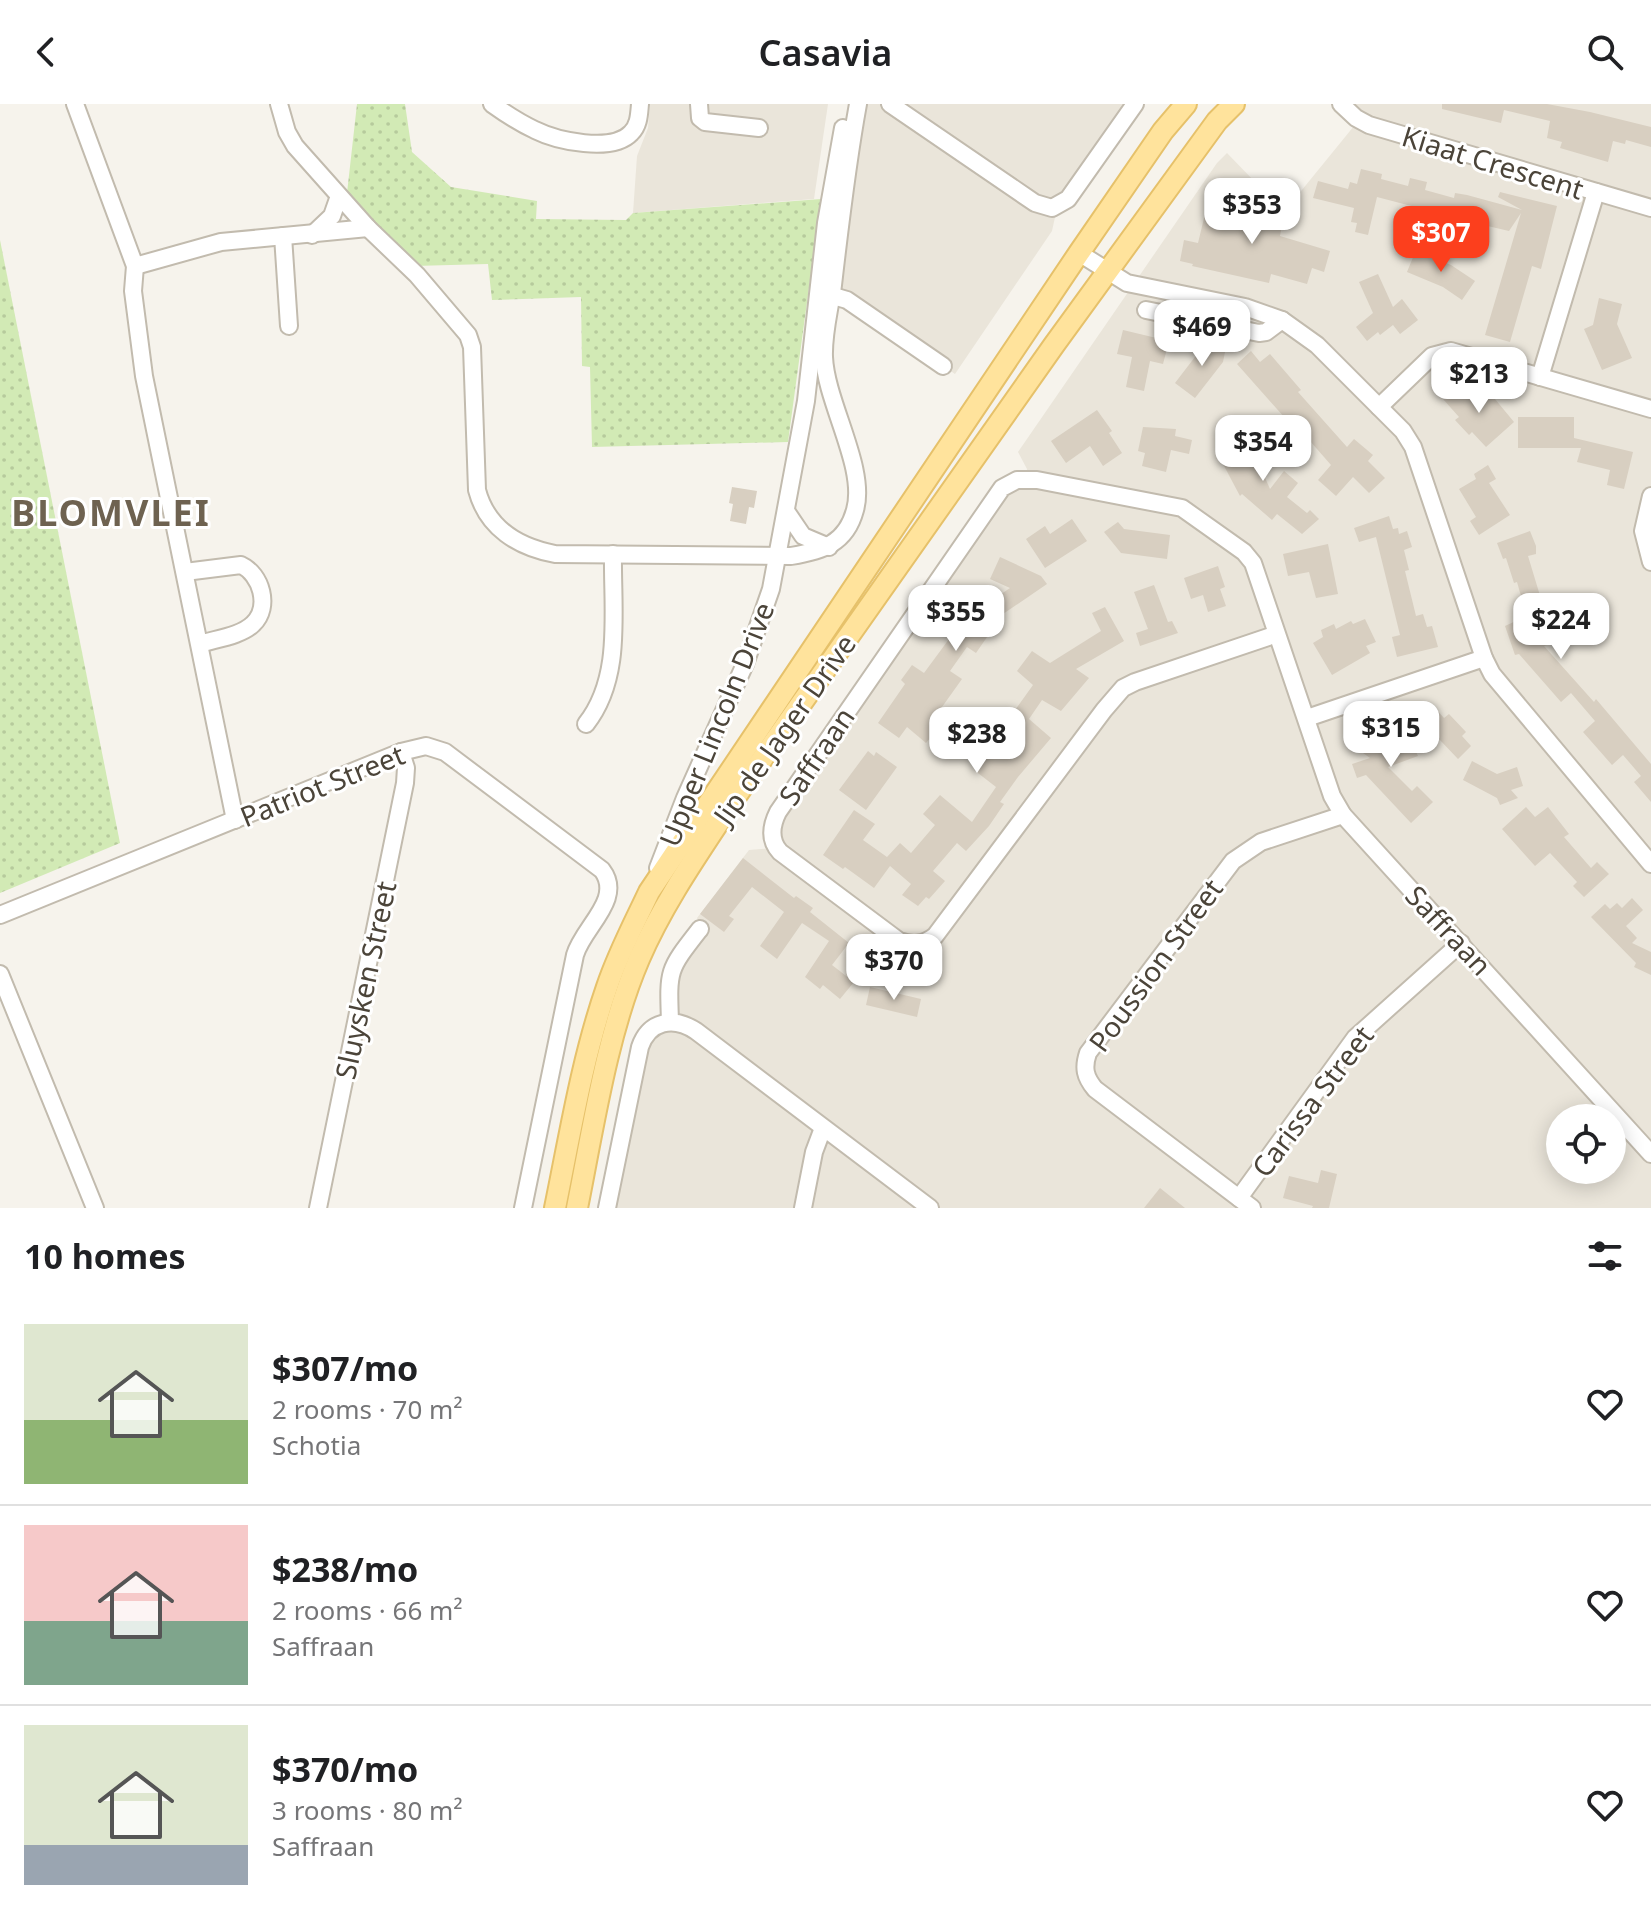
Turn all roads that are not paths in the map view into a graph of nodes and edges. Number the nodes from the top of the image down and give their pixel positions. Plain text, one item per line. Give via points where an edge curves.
1 (75, 104) edge
2 (279, 104) edge
3 (492, 104) edge
4 (640, 104) edge
5 (699, 104) edge
6 (847, 104) edge
7 (858, 104) edge
8 (890, 104) edge
9 (1135, 104) edge
10 (1186, 104) edge
11 (1234, 104) edge
12 (1341, 104) edge
13 (914, 111) edge
14 (759, 128) dead end
15 (1596, 192) junction
16 (339, 196) junction
17 (1651, 208) edge
18 (368, 228) junction
19 (312, 235) junction
20 (283, 236) junction
21 (1079, 253) junction
22 (135, 266) junction
23 (1107, 272) junction
24 (825, 293) junction
25 (1146, 310) dead end
26 (1282, 320) junction
27 (289, 326) dead end
28 (943, 366) dead end
29 (1540, 377) junction
30 (1379, 407) junction
31 (1651, 409) edge
32 (1651, 496) edge
33 (786, 511) junction
34 (829, 547) junction
35 (613, 554) junction
36 (777, 555) junction
37 (1651, 562) edge
38 (185, 572) junction
39 (1277, 634) junction
40 (200, 644) junction
41 (1484, 658) junction
42 (1307, 718) junction
43 (586, 724) dead end
44 (401, 752) junction
45 (1343, 815) junction
46 (235, 820) junction
47 (1651, 864) edge
48 (649, 892) junction
49 (0, 915) edge
50 (700, 929) dead end
51 (1461, 943) junction
52 (0, 974) edge
53 (669, 1021) junction
54 (823, 1128) junction
55 (1651, 1154) edge
56 (1245, 1203) edge
57 (95, 1208) edge
58 (318, 1208) edge
59 (523, 1208) edge
60 (555, 1208) edge
61 (577, 1208) edge
62 (607, 1208) edge
63 (803, 1208) edge
64 (930, 1208) edge

1 - 22 street
2 - 16 street via 295,146
3 - 4 street via 548,136 611,143 635,128
5 - 14 street via 705,122
6 - 24 street via 826,223
7 - 24 street
8 - 13 street
9 - 13 street via 1068,199 1056,207 1041,206
10 - 21 main road, Jip de Jager Drive
11 - 23 main road, Jip de Jager Drive
12 - 15 street, Kiaat Crescent via 1369,125
15 - 17 street, Kiaat Crescent
15 - 29 street
16 - 18 street
16 - 19 street via 332,216
18 - 19 street
18 - 35 street via 468,335 475,481 490,519 530,548 555,554
19 - 20 street
20 - 22 street via 221,242
20 - 27 street
21 - 23 street
21 - 48 main road, Jip de Jager Drive
22 - 38 street via 133,291 144,376
23 - 26 street via 1146,289 1245,307
23 - 61 main road, Jip de Jager Drive via 736,796 656,925 626,995
24 - 28 street via 847,300
24 - 33 street, Upper Lincoln Drive
24 - 34 street via 825,370 858,493 851,522
25 - 26 street via 1259,333
26 - 30 street via 1317,345
29 - 30 street via 1442,352
29 - 31 street
30 - 41 street via 1413,447
32 - 37 street via 1643,531
33 - 34 street via 803,536
33 - 36 street, Upper Lincoln Drive
34 - 36 street
35 - 36 street
35 - 43 street via 611,672 601,703
36 - 48 street, Upper Lincoln Drive via 760,626
38 - 40 street
38 - 40 street via 241,565 261,587 253,624
39 - 39 street, Saffraan via 1253,563 1182,508 1037,480 1012,482 997,493 778,812 772,839 780,852 899,941 922,944 935,936 1123,688
39 - 42 street, Saffraan
40 - 46 street
41 - 42 street
41 - 47 street via 1500,685
42 - 45 street, Saffraan
44 - 46 street, Patriot Street
44 - 58 street, Sluysken Street via 405,783
44 - 59 street, Patriot Street via 426,746 445,752 602,870 610,886 575,955
45 - 51 street, Saffraan
45 - 56 street, Poussion Street via 1261,842 1233,861 1085,1063 1095,1089
46 - 49 street, Patriot Street
48 - 60 main road, Jip de Jager Drive via 606,989
50 - 53 street via 669,974
51 - 55 street, Saffraan
51 - 56 street, Carissa Street via 1355,1038
52 - 57 street
53 - 54 street via 696,1031
53 - 62 street via 653,1027 640,1047
54 - 63 street
54 - 64 street

